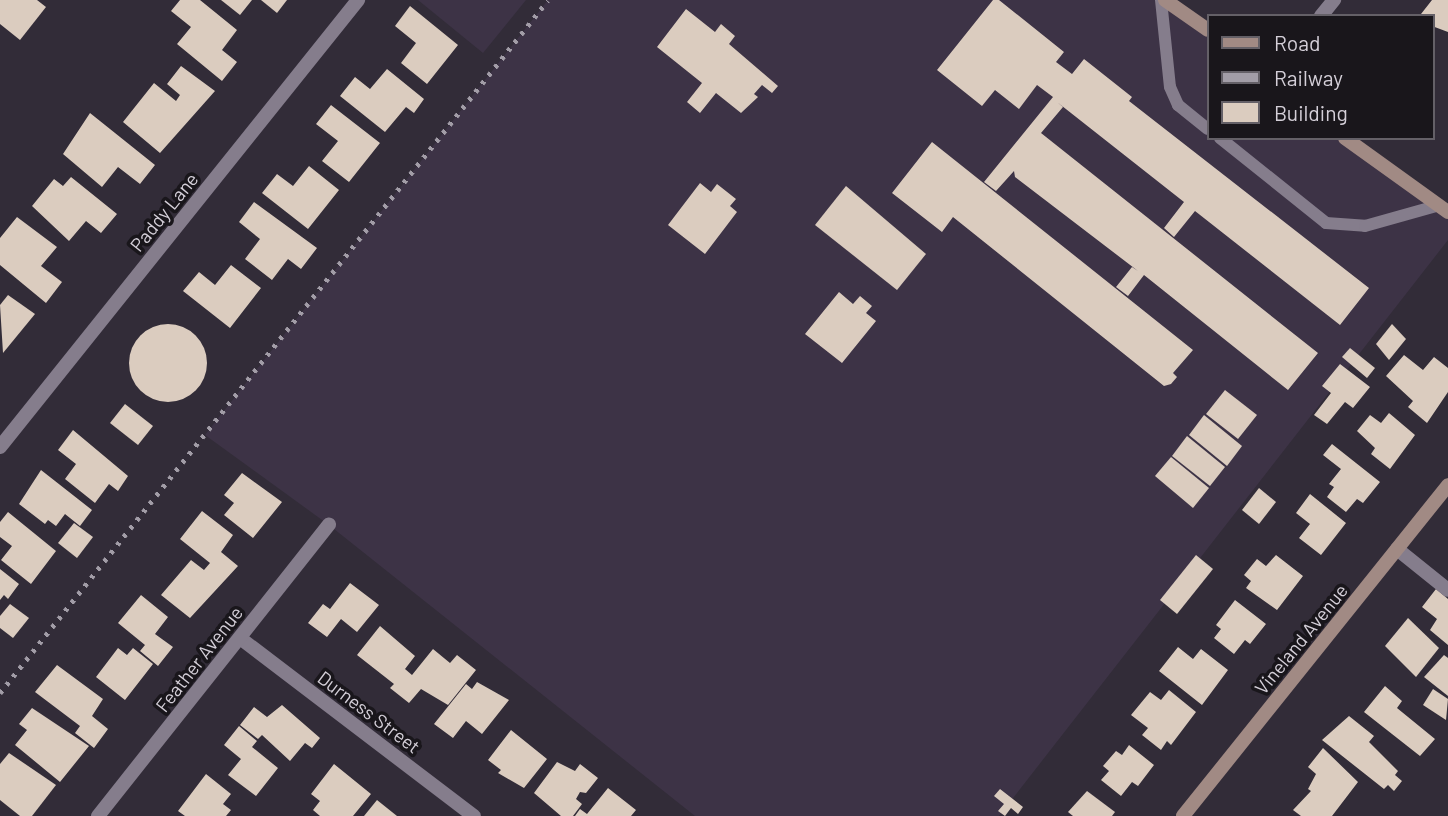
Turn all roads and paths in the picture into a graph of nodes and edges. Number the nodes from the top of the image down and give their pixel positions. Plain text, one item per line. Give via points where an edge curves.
1 (358, 0) edge
2 (1163, 0) edge
3 (1334, 0) edge
4 (1323, 14) edge
5 (1206, 29) edge
6 (1206, 127) edge
7 (1222, 140) edge
8 (1348, 140) edge
9 (1442, 209) edge
10 (0, 447) edge
11 (1448, 485) edge
12 (329, 525) dead end
13 (1397, 549) junction
14 (1448, 590) edge
15 (240, 638) junction
16 (98, 816) edge
17 (474, 816) edge
18 (1183, 816) edge

1 - 10 street, Paddy Lane
2 - 5 street
2 - 6 lane via 1170,87 1178,104
3 - 4 street
7 - 9 lane via 1326,223 1365,226
8 - 9 street
11 - 13 street, Vineland Avenue
12 - 15 street, Feather Avenue
13 - 14 street
13 - 18 street, Vineland Avenue
15 - 16 street, Feather Avenue
15 - 17 street, Durness Street

